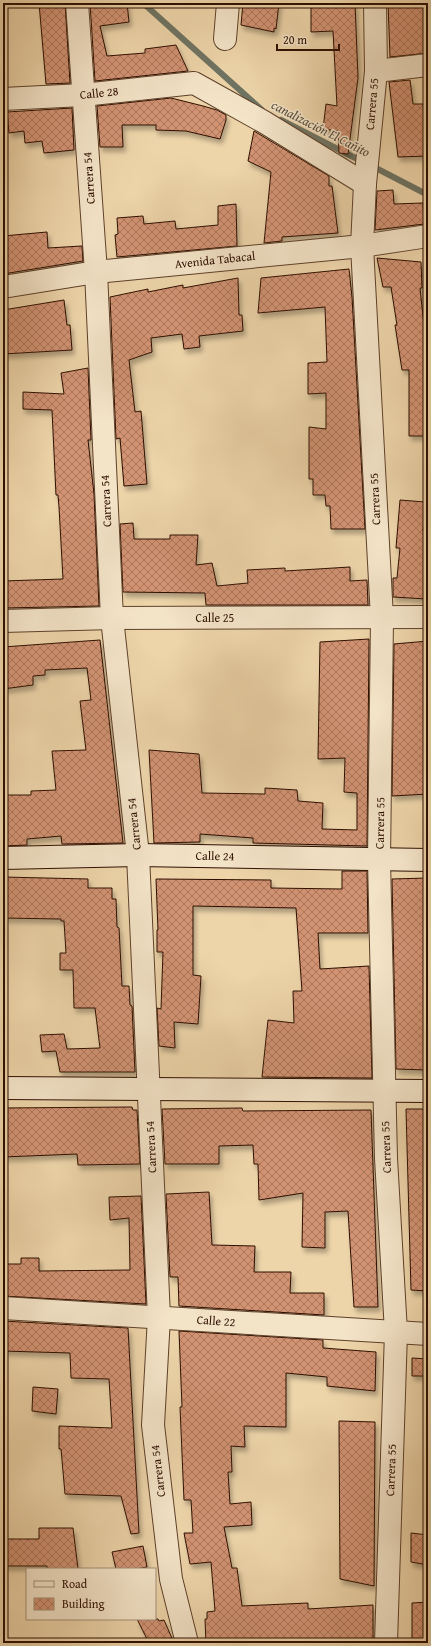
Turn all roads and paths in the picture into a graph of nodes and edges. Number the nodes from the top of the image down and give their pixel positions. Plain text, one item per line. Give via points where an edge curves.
1 (76, 3) edge
2 (228, 3) edge
3 (375, 3) edge
4 (225, 39) dead end
5 (428, 66) edge
6 (376, 71) junction
7 (82, 95) junction
8 (3, 99) edge
9 (365, 184) junction
10 (428, 236) edge
11 (362, 246) junction
12 (96, 272) junction
13 (3, 287) edge
14 (428, 617) edge
15 (112, 618) junction
16 (382, 618) junction
17 (3, 621) edge
18 (138, 855) junction
19 (3, 858) edge
20 (379, 860) junction
21 (428, 860) edge
22 (3, 1088) edge
23 (148, 1089) junction
24 (384, 1090) junction
25 (428, 1091) edge
26 (3, 1308) edge
27 (159, 1318) junction
28 (396, 1332) junction
29 (428, 1334) edge
30 (187, 1643) edge
31 (386, 1643) edge

1 - 7 street, Carrera 54
2 - 4 street
3 - 6 street, Carrera 55
5 - 6 street
6 - 9 street, Carrera 55
7 - 8 street, Calle 28
7 - 9 street, Calle 28 via 194,83 264,122
7 - 12 street, Carrera 54
9 - 11 street, Carrera 55
10 - 11 street, Avenida Tabacal
11 - 12 street, Avenida Tabacal
11 - 16 street, Carrera 55
12 - 13 street, Avenida Tabacal
12 - 15 street, Carrera 54
14 - 16 street, Calle 25
15 - 16 street, Calle 25
15 - 17 street, Calle 25
15 - 18 street, Carrera 54
16 - 20 street, Carrera 55
18 - 19 street, Calle 24
18 - 20 street, Calle 24
18 - 23 street, Carrera 54
20 - 21 street, Calle 24
20 - 24 street, Carrera 55
22 - 23 street
23 - 24 street
23 - 27 street, Carrera 54
24 - 25 street
24 - 28 street, Carrera 55
26 - 27 street, Calle 22
27 - 28 street, Calle 22
27 - 30 street, Carrera 54 via 153,1425 171,1579
28 - 29 street, Calle 22
28 - 31 street, Carrera 55

